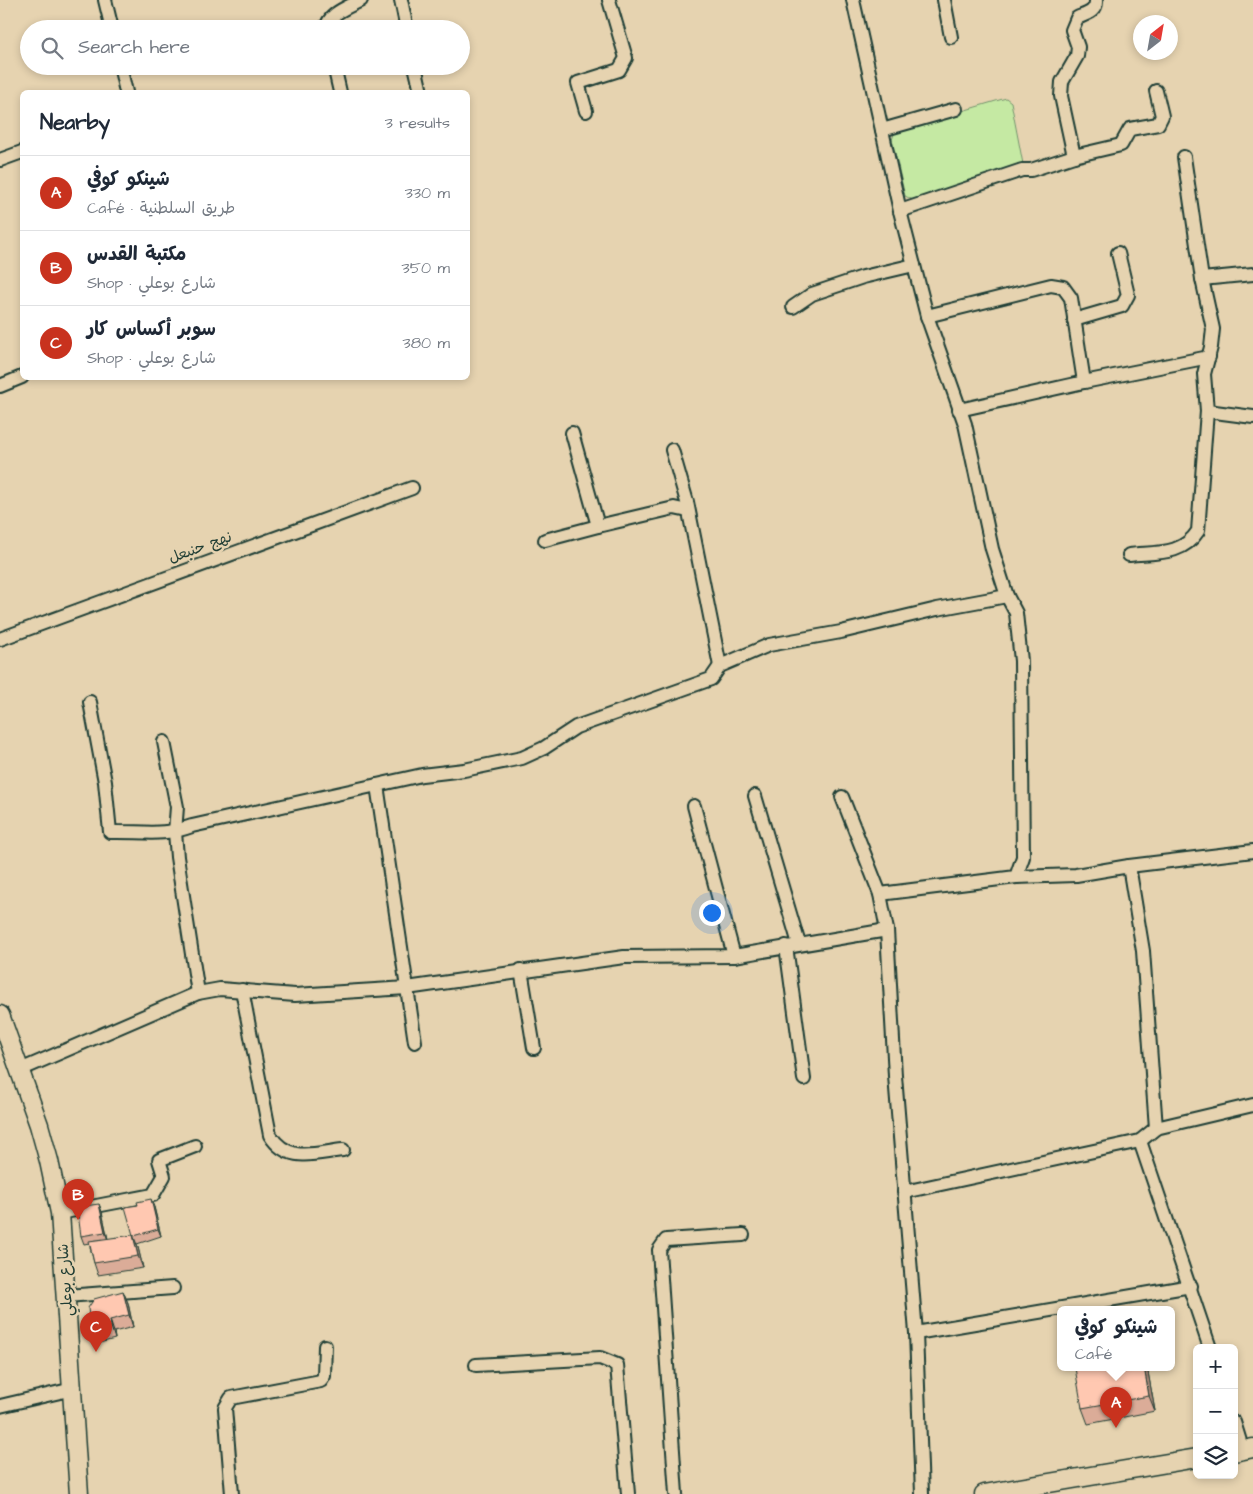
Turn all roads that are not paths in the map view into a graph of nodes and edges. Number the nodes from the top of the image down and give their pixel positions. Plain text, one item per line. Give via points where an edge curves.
1 (105, 0) edge
2 (361, 0) edge
3 (401, 0) edge
4 (609, 0) edge
5 (853, 0) edge
6 (944, 0) edge
7 (1096, 0) edge
8 (110, 20) edge
9 (328, 20) edge
10 (405, 20) edge
11 (951, 37) dead end
12 (122, 75) edge
13 (336, 75) edge
14 (417, 75) edge
15 (126, 90) edge
16 (340, 90) edge
17 (421, 90) edge
18 (1156, 91) dead end
19 (956, 109) dead end
20 (586, 111) dead end
21 (882, 130) junction
22 (20, 153) edge
23 (1074, 156) junction
24 (1184, 157) dead end
25 (0, 160) edge
26 (900, 211) junction
27 (1118, 253) dead end
28 (914, 265) junction
29 (1253, 274) edge
30 (1202, 279) junction
31 (793, 307) dead end
32 (927, 316) junction
33 (1074, 320) junction
34 (1209, 357) junction
35 (1180, 362) junction
36 (1204, 374) junction
37 (20, 378) edge
38 (1084, 382) junction
39 (0, 386) edge
40 (959, 410) junction
41 (1208, 410) junction
42 (1253, 417) edge
43 (572, 433) dead end
44 (672, 450) dead end
45 (412, 488) dead end
46 (688, 511) junction
47 (598, 526) junction
48 (545, 540) dead end
49 (1129, 555) dead end
50 (1007, 596) junction
51 (0, 639) edge
52 (720, 666) junction
53 (90, 702) dead end
54 (164, 742) dead end
55 (377, 785) junction
56 (755, 796) dead end
57 (842, 797) dead end
58 (694, 806) dead end
59 (175, 832) junction
60 (1253, 851) edge
61 (1128, 866) junction
62 (1016, 877) junction
63 (880, 894) junction
64 (887, 930) junction
65 (793, 945) junction
66 (734, 956) junction
67 (521, 970) junction
68 (407, 988) junction
69 (242, 990) junction
70 (198, 993) junction
71 (0, 1015) edge
72 (415, 1042) dead end
73 (534, 1048) dead end
74 (20, 1070) junction
75 (804, 1079) dead end
76 (1253, 1105) edge
77 (1156, 1128) junction
78 (1140, 1141) junction
79 (195, 1146) dead end
80 (343, 1150) dead end
81 (904, 1192) junction
82 (60, 1213) junction
83 (743, 1235) dead end
84 (1191, 1286) junction
85 (173, 1288) dead end
86 (66, 1296) junction
87 (1074, 1306) edge
88 (1057, 1309) edge
89 (916, 1333) junction
90 (1209, 1344) edge
91 (325, 1346) dead end
92 (476, 1366) dead end
93 (73, 1390) junction
94 (0, 1406) edge
95 (1238, 1433) edge
96 (1244, 1450) edge
97 (1193, 1459) edge
98 (79, 1494) edge
99 (232, 1494) edge
100 (628, 1494) edge
101 (676, 1494) edge
102 (922, 1494) edge
103 (984, 1494) edge

1 - 8 street
2 - 9 street
3 - 10 street
4 - 20 street via 626,58 619,70 578,84
5 - 21 street
6 - 11 street
7 - 23 street via 1092,12 1077,18 1072,30 1078,47 1077,56 1062,82 1061,96
12 - 15 street
13 - 16 street
14 - 17 street
18 - 23 street via 1162,116 1158,124 1130,129 1120,145
19 - 21 street
21 - 26 street
22 - 25 street
23 - 26 street
24 - 30 street
26 - 28 street
27 - 33 street via 1128,295 1122,306
28 - 31 street via 812,294
28 - 32 street
29 - 30 street
30 - 34 street via 1213,329
32 - 33 street via 1057,285 1064,287 1071,298
32 - 40 street
33 - 38 street
34 - 35 street
34 - 36 street
35 - 36 street
35 - 38 street
36 - 41 street
37 - 39 street
38 - 40 street
40 - 50 street via 965,424 992,549
41 - 42 street
41 - 49 street via 1198,531 1191,542 1178,550
43 - 47 street
44 - 46 street
45 - 51 street, نهج حنبعل
46 - 47 street via 674,508
46 - 52 street
47 - 48 street
50 - 52 street via 769,645
50 - 62 street via 1016,613 1020,661 1023,858
52 - 55 street via 711,679 576,727 522,758
53 - 59 street via 105,782 110,832
54 - 59 street via 177,807
55 - 59 street
55 - 68 street
56 - 65 street
57 - 63 street
58 - 66 street
59 - 70 street
60 - 61 street
61 - 62 street via 1076,875
61 - 77 street via 1143,951
62 - 63 street
63 - 64 street
64 - 65 street
64 - 81 street
65 - 66 street
65 - 75 street
66 - 67 street via 624,957
67 - 68 street
67 - 73 street
68 - 69 street via 295,995
68 - 72 street
69 - 70 street
69 - 80 street via 273,1140 291,1154
70 - 74 street
71 - 74 street, شارع بوعلي
74 - 82 street, شارع بوعلي via 49,1160
76 - 77 street
77 - 78 street
78 - 81 street
78 - 84 street
79 - 82 street via 158,1160 164,1176 153,1195
81 - 89 street
82 - 86 street, شارع بوعلي
83 - 101 street via 666,1240 659,1250
84 - 87 street
84 - 90 street
85 - 86 street
86 - 93 street, شارع بوعلي
88 - 89 street
89 - 102 street
91 - 99 street via 321,1381 228,1401 225,1408
92 - 100 street via 600,1358 616,1365
93 - 94 street
93 - 98 street, شارع بوعلي
95 - 96 street
97 - 103 street

